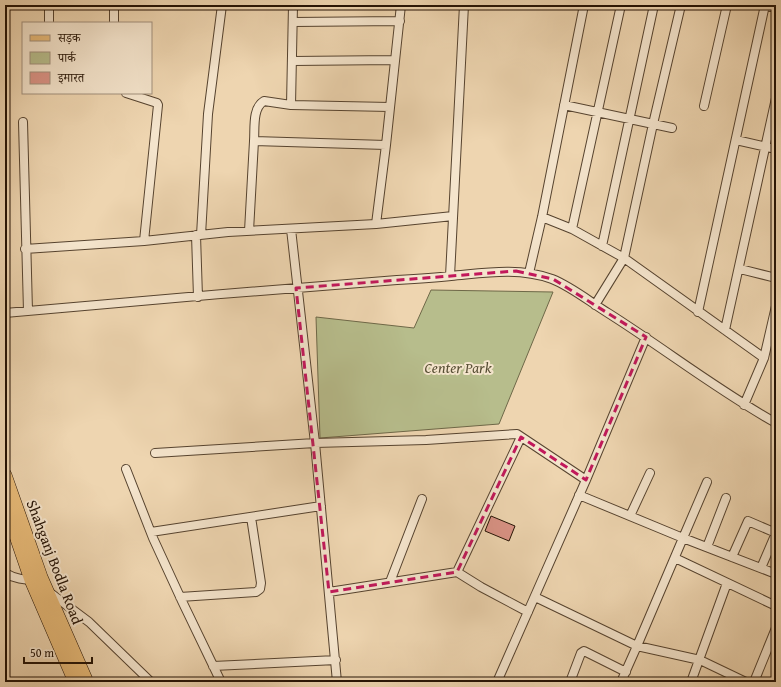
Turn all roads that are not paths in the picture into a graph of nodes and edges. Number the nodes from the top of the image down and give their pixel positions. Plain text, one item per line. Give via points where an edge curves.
1 (49, 5) edge
2 (114, 5) edge
3 (222, 5) edge
4 (293, 5) edge
5 (401, 5) edge
6 (464, 5) edge
7 (584, 5) edge
8 (621, 5) edge
9 (654, 5) edge
10 (681, 5) edge
11 (727, 5) edge
12 (764, 5) edge
13 (776, 8) edge
14 (400, 21) junction
15 (49, 22) edge
16 (114, 22) edge
17 (292, 22) junction
18 (395, 60) junction
19 (292, 61) junction
20 (129, 94) edge
21 (776, 98) edge
22 (291, 105) junction
23 (564, 105) junction
24 (704, 106) dead end
25 (390, 107) junction
26 (597, 112) junction
27 (629, 119) junction
28 (23, 122) dead end
29 (653, 124) junction
30 (672, 128) dead end
31 (736, 140) junction
32 (254, 141) junction
33 (386, 145) junction
34 (766, 147) junction
35 (776, 149) edge
36 (453, 216) junction
37 (542, 217) junction
38 (376, 224) junction
39 (291, 229) junction
40 (572, 229) junction
41 (249, 231) junction
42 (198, 235) junction
43 (144, 241) junction
44 (602, 246) junction
45 (25, 250) junction
46 (624, 258) junction
47 (740, 269) junction
48 (529, 273) junction
49 (450, 276) junction
50 (776, 278) edge
51 (296, 288) junction
52 (198, 297) junction
53 (595, 305) junction
54 (776, 306) edge
55 (28, 311) junction
56 (698, 312) junction
57 (5, 313) edge
58 (725, 330) junction
59 (646, 337) junction
60 (764, 358) junction
61 (744, 405) junction
62 (776, 423) edge
63 (521, 437) junction
64 (315, 443) junction
65 (155, 453) dead end
66 (126, 470) dead end
67 (650, 473) dead end
68 (5, 475) edge
69 (586, 480) junction
70 (707, 482) dead end
71 (579, 496) junction
72 (726, 498) dead end
73 (422, 499) dead end
74 (5, 504) edge
75 (321, 506) junction
76 (630, 516) junction
77 (251, 517) junction
78 (151, 532) junction
79 (683, 538) junction
80 (707, 547) junction
81 (732, 557) junction
82 (675, 558) junction
83 (760, 568) junction
84 (457, 572) junction
85 (5, 573) edge
86 (776, 574) edge
87 (36, 578) junction
88 (390, 582) junction
89 (727, 583) junction
90 (46, 590) junction
91 (329, 592) junction
92 (180, 597) junction
93 (535, 597) junction
94 (776, 606) edge
95 (528, 612) junction
96 (776, 628) edge
97 (637, 646) junction
98 (336, 660) junction
99 (700, 660) junction
100 (213, 666) junction
101 (626, 672) junction
102 (728, 678) edge
103 (75, 682) edge
104 (87, 682) edge
105 (151, 682) edge
106 (221, 682) edge
107 (337, 682) edge
108 (497, 682) edge
109 (570, 682) edge
110 (621, 682) edge
111 (691, 682) edge
112 (746, 682) edge
113 (754, 682) edge

1 - 15 street
2 - 16 street
3 - 42 street via 208,114
4 - 17 street
5 - 14 street
6 - 36 street
7 - 23 street
8 - 26 street
9 - 27 street
10 - 29 street
11 - 24 street
12 - 13 street
12 - 31 street
14 - 17 street
14 - 18 street
17 - 19 street
18 - 19 street
18 - 25 street
19 - 22 street
20 - 43 street via 158,105
21 - 34 street
22 - 25 street
22 - 32 street via 264,102 260,104 257,109
23 - 26 street
23 - 37 street
25 - 33 street
26 - 27 street
26 - 40 street
27 - 29 street
27 - 44 street
28 - 45 street
29 - 30 street
29 - 46 street
31 - 34 street
31 - 56 street
32 - 33 street
32 - 41 street
33 - 38 street
34 - 35 street
34 - 47 street
36 - 38 street
36 - 49 street
37 - 40 street
37 - 48 street
38 - 39 street
39 - 41 street
39 - 51 street
40 - 44 street
41 - 42 street
42 - 43 street
42 - 52 street
43 - 45 street
44 - 46 street
45 - 55 street
46 - 53 street
46 - 56 street
47 - 50 street
47 - 58 street
48 - 49 street via 492,271
48 - 53 street via 552,280
49 - 51 street
51 - 52 street
51 - 64 street
52 - 55 street
53 - 59 street
54 - 60 street
55 - 57 street
56 - 58 street
58 - 60 street
59 - 61 street
59 - 69 street
60 - 61 street
61 - 62 street
63 - 64 street via 517,434
63 - 69 street
63 - 84 street
64 - 65 street
64 - 75 street
66 - 78 street
67 - 76 street
68 - 87 main road, Shahganj Bodla Road
69 - 71 street
70 - 79 street
71 - 76 street
71 - 93 street
72 - 80 street
73 - 88 street
74 - 87 main road, Shahganj Bodla Road
75 - 77 street
75 - 91 street
76 - 79 street
77 - 78 street
77 - 92 street via 260,589 256,592
78 - 92 street
79 - 80 street
79 - 82 street
80 - 81 street
81 - 83 street
81 - 83 street via 748,521 776,533
82 - 89 street
82 - 97 street
83 - 86 street
84 - 88 street
84 - 95 street
85 - 87 street via 14,577
87 - 90 main road, Shahganj Bodla Road
87 - 103 main road, Shahganj Bodla Road
88 - 91 street
89 - 94 street
89 - 99 street
90 - 104 main road, Shahganj Bodla Road
90 - 105 street via 89,622
91 - 98 street
92 - 100 street
93 - 95 street
93 - 97 street
95 - 108 street
96 - 113 street
97 - 99 street
97 - 101 street
98 - 100 street
98 - 107 street
99 - 102 street
99 - 111 street
100 - 106 street
101 - 109 street via 584,651
101 - 110 street
102 - 112 street

